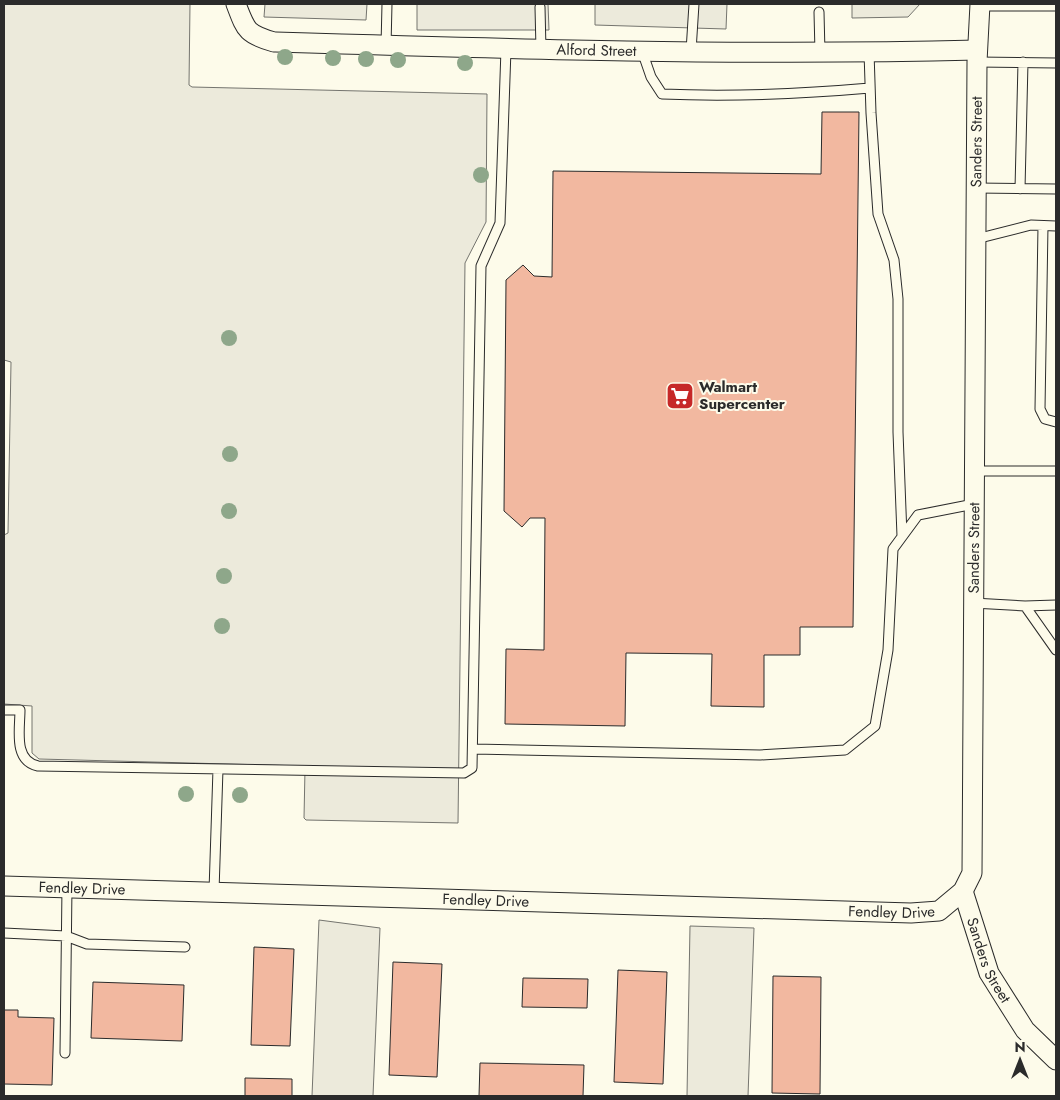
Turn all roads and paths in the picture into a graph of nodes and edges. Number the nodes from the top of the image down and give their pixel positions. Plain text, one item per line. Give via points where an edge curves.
1 (236, 4) edge
2 (387, 4) edge
3 (694, 4) edge
4 (981, 5) edge
5 (1056, 6) edge
6 (540, 8) dead end
7 (819, 12) dead end
8 (386, 46) junction
9 (506, 49) junction
10 (541, 50) junction
11 (642, 51) junction
12 (691, 51) junction
13 (870, 52) junction
14 (820, 53) junction
15 (977, 56) junction
16 (1023, 62) junction
17 (1056, 63) edge
18 (870, 88) junction
19 (976, 188) junction
20 (1020, 189) junction
21 (1056, 189) edge
22 (1043, 226) junction
23 (1056, 226) edge
24 (976, 239) junction
25 (1056, 422) edge
26 (975, 471) junction
27 (1056, 471) edge
28 (974, 504) junction
29 (902, 536) junction
30 (974, 603) junction
31 (1056, 605) edge
32 (1026, 606) junction
33 (1056, 650) edge
34 (4, 710) edge
35 (474, 749) junction
36 (218, 769) junction
37 (4, 886) edge
38 (66, 887) junction
39 (214, 891) junction
40 (963, 891) junction
41 (4, 933) edge
42 (66, 936) junction
43 (185, 947) dead end
44 (64, 1053) dead end
45 (1056, 1060) edge

1 - 8 street, Alford Street via 253,36 274,42
2 - 8 lane
3 - 12 lane
4 - 5 lane
4 - 15 street, Sanders Street
6 - 10 lane
7 - 14 lane
8 - 9 street, Alford Street
9 - 10 street, Alford Street
9 - 35 lane via 499,225 481,266
10 - 11 street, Alford Street
11 - 12 street, Alford Street
11 - 18 lane via 651,77 662,94 710,96
12 - 14 street, Alford Street
13 - 14 street, Alford Street
13 - 15 street, Alford Street
13 - 18 lane
15 - 16 lane
15 - 19 street, Sanders Street
16 - 17 lane
16 - 20 lane
18 - 29 lane via 878,214 894,260 898,299
19 - 20 lane
19 - 24 street, Sanders Street
20 - 21 lane
22 - 23 lane
22 - 24 lane via 1031,225
22 - 25 lane via 1040,409 1041,416
24 - 26 street, Sanders Street
26 - 27 lane
26 - 28 street, Sanders Street
28 - 29 lane via 918,515
28 - 30 street, Sanders Street
29 - 35 lane via 893,550 888,650 875,726 845,750 760,755
30 - 32 lane
30 - 40 street, Sanders Street via 972,873
31 - 32 lane
32 - 33 lane
34 - 36 lane via 20,710 21,753 34,765
35 - 36 lane via 472,768 464,773
36 - 39 lane
37 - 38 street, Fendley Drive
38 - 39 street, Fendley Drive
38 - 42 lane
39 - 40 street, Fendley Drive via 355,898 911,913 938,911
40 - 45 street, Sanders Street via 989,973 1025,1030
41 - 42 lane
42 - 43 lane via 87,944
42 - 44 lane

